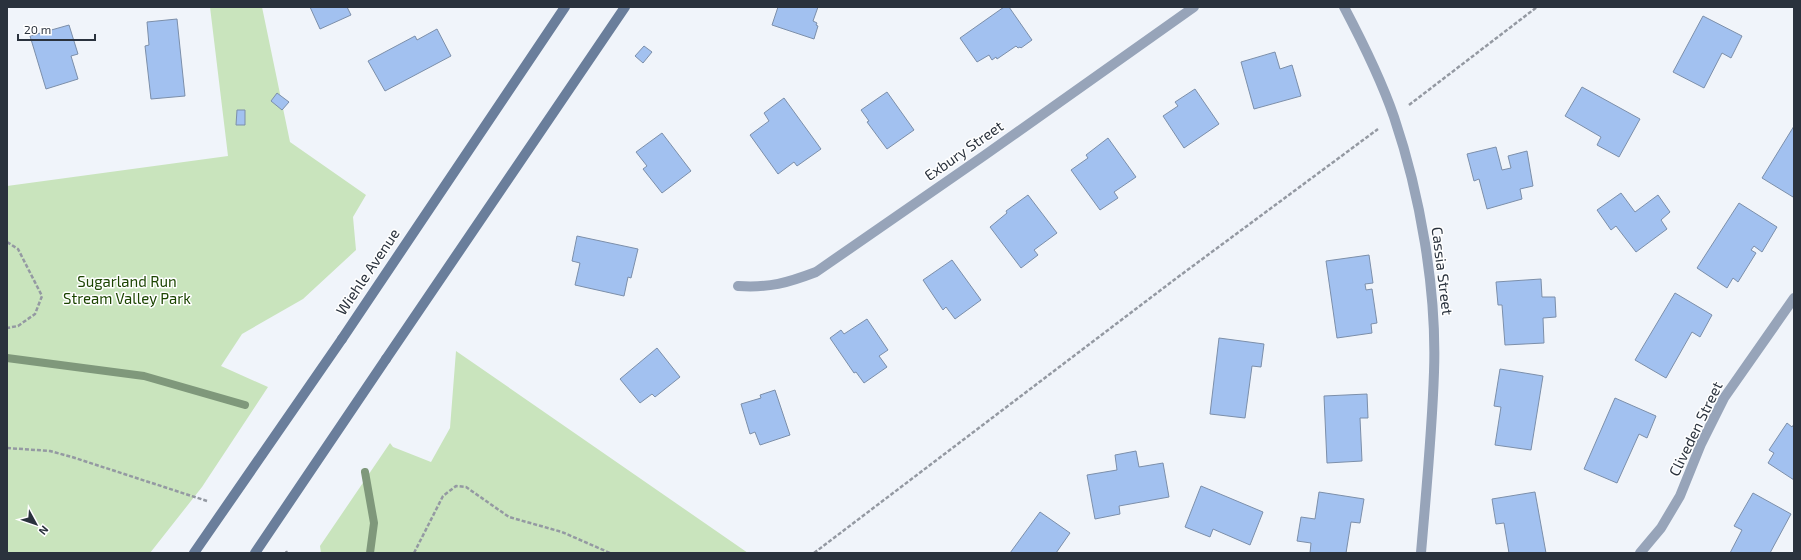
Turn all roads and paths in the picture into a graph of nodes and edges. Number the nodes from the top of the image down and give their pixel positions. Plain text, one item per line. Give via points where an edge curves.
1 (565, 7) edge
2 (625, 7) edge
3 (1194, 7) edge
4 (1344, 7) edge
5 (1537, 7) edge
6 (1394, 116) junction
7 (7, 242) edge
8 (738, 286) dead end
9 (1794, 298) edge
10 (7, 328) edge
11 (7, 448) edge
12 (207, 502) dead end
13 (194, 553) edge
14 (255, 553) edge
15 (414, 553) edge
16 (610, 553) edge
17 (814, 553) edge
18 (1421, 553) edge
19 (1640, 553) edge

1 - 13 main road, Wiehle Avenue, bridge via 342,339
2 - 14 main road, bridge
3 - 8 street, Exbury Street via 816,272 786,283 756,287
4 - 6 street, Cassia Street via 1367,52
5 - 6 path
6 - 17 path
6 - 18 street, Cassia Street via 1412,180 1423,234 1433,318 1434,372
7 - 10 path via 18,249 42,296 35,314 18,326
9 - 19 street, Cliveden Street via 1724,398 1701,444 1680,496 1661,528
11 - 12 path via 50,451 162,485
15 - 16 path via 443,496 456,486 466,487 508,517 562,532

